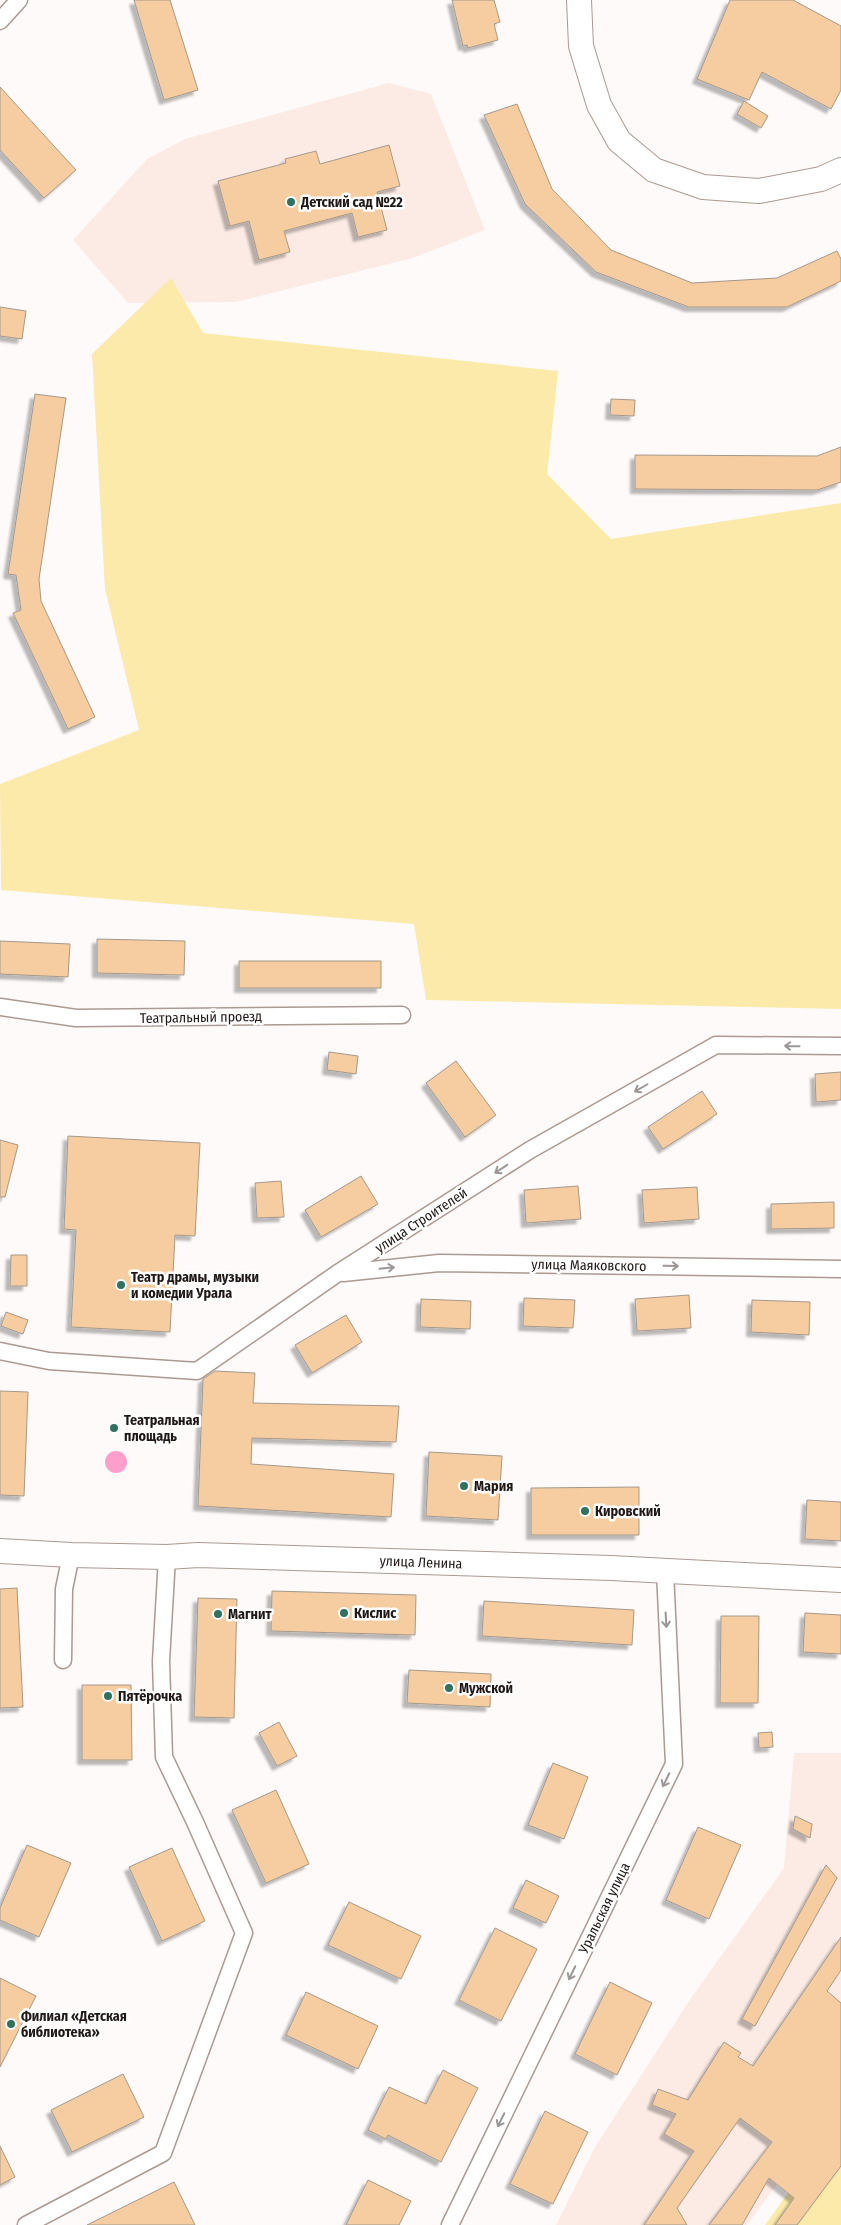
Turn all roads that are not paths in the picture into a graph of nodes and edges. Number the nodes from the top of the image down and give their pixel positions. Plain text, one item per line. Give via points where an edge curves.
1 (18, 0) edge
2 (579, 0) edge
3 (0, 21) edge
4 (841, 170) edge
5 (0, 1007) edge
6 (402, 1015) dead end
7 (841, 1046) edge
8 (841, 1269) edge
9 (338, 1273) junction
10 (0, 1351) edge
11 (0, 1551) edge
12 (71, 1555) junction
13 (167, 1557) junction
14 (665, 1571) junction
15 (841, 1580) edge
16 (63, 1660) dead end
17 (26, 2225) edge
18 (450, 2225) edge

1 - 3 street
2 - 4 main road via 581,46 600,105 619,141 654,170 703,187 759,191 820,179
5 - 6 street, Театральный проезд via 76,1018
7 -> 9 street, улица Строителей via 716,1045 530,1150
9 -> 8 street, улица Маяковского via 439,1263
9 - 10 street, улица Строителей via 197,1371 49,1361
11 - 12 main road, улица Ленина
12 - 13 main road, улица Ленина
12 - 16 street via 64,1589
13 - 14 main road, улица Ленина via 208,1555
13 - 17 street via 161,1661 164,1757 244,1933 163,2153
14 - 15 main road, улица Ленина
14 -> 18 street, Уральская улица via 674,1764

